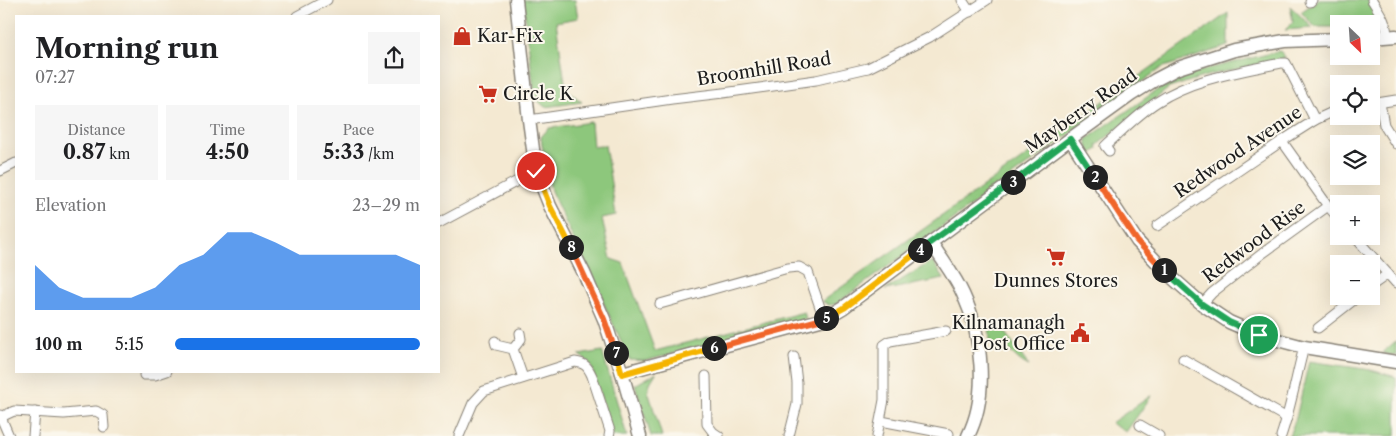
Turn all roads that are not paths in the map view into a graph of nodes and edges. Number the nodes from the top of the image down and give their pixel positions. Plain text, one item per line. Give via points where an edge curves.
1 (327, 0) edge
2 (516, 0) edge
3 (962, 0) edge
4 (987, 0) edge
5 (1372, 0) edge
6 (970, 12) junction
7 (299, 15) edge
8 (1391, 37) edge
9 (1330, 39) edge
10 (1396, 100) edge
11 (1380, 102) edge
12 (1330, 113) edge
13 (1380, 115) edge
14 (529, 120) junction
15 (1315, 120) junction
16 (1070, 139) junction
17 (1282, 141) junction
18 (1396, 144) edge
19 (1109, 151) dead end
20 (15, 164) edge
21 (0, 171) edge
22 (536, 171) junction
23 (1328, 206) junction
24 (1330, 208) edge
25 (440, 222) edge
26 (1157, 226) dead end
27 (931, 242) junction
28 (1362, 245) edge
29 (1388, 274) junction
30 (1380, 280) edge
31 (1396, 283) edge
32 (660, 304) dead end
33 (1202, 304) junction
34 (1347, 305) edge
35 (824, 319) junction
36 (1318, 328) dead end
37 (946, 331) dead end
38 (520, 333) dead end
39 (495, 341) dead end
40 (1304, 347) junction
41 (513, 349) junction
42 (794, 358) dead end
43 (1183, 359) dead end
44 (1396, 362) edge
45 (161, 373) edge
46 (144, 374) dead end
47 (622, 374) junction
48 (706, 376) dead end
49 (523, 378) junction
50 (36, 412) junction
51 (0, 416) edge
52 (1287, 418) junction
53 (881, 421) junction
54 (1140, 426) dead end
55 (104, 427) dead end
56 (949, 434) dead end
57 (9, 436) edge
58 (33, 436) edge
59 (458, 436) edge
60 (609, 436) edge
61 (640, 436) edge
62 (718, 436) edge
63 (789, 436) edge
64 (877, 436) edge
65 (968, 436) edge
66 (1159, 436) edge
67 (1281, 436) edge

1 - 7 street
2 - 14 street
3 - 6 street
4 - 6 street, Broomhill Road
5 - 8 street
6 - 14 street, Broomhill Road via 907,50 868,68 806,81
9 - 16 street, Mayberry Road via 1285,41 1234,50 1178,68 1147,85
10 - 11 street
12 - 15 street, Redwood Avenue
13 - 18 street
14 - 22 street
15 - 17 street, Redwood Avenue
15 - 19 street via 1286,62 1281,62 1210,79 1158,101 1105,146
16 - 27 street, Mayberry Road
16 - 33 street via 1140,245
17 - 23 street
17 - 26 street, Redwood Avenue
20 - 21 street
22 - 25 street
22 - 47 street via 604,319
23 - 24 street
23 - 33 street, Redwood Rise via 1263,253
27 - 35 street, Mayberry Road via 844,308
27 - 65 street via 963,292 979,347 979,401
28 - 29 street
29 - 30 street
29 - 31 street
32 - 35 street via 799,267 808,272
33 - 40 street via 1229,322 1259,335
34 - 36 street
35 - 47 street, Mayberry Road
37 - 53 street via 890,341 884,345
38 - 41 street via 521,338
39 - 41 street via 496,345
40 - 44 street
40 - 52 street
41 - 49 street
42 - 63 street via 797,404
43 - 52 street
45 - 46 street
47 - 61 street
48 - 62 street via 707,424
49 - 59 street via 484,392 472,403
49 - 60 street via 575,362 583,363 592,376 610,430
50 - 51 street via 14,411
50 - 55 street via 96,411 103,416
50 - 58 street
51 - 57 street
52 - 67 street
53 - 56 street
53 - 64 street
54 - 66 street

